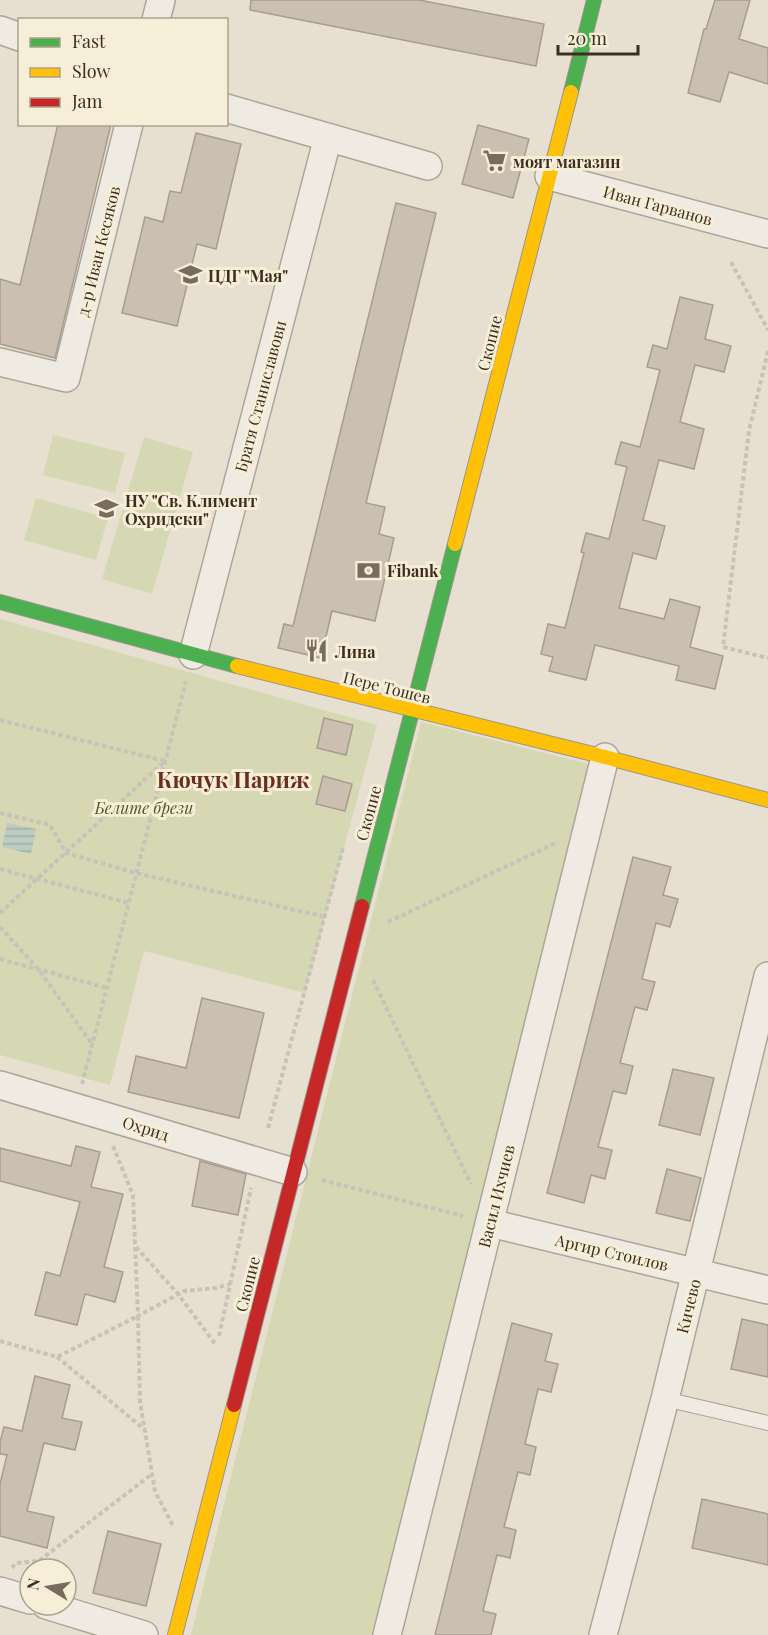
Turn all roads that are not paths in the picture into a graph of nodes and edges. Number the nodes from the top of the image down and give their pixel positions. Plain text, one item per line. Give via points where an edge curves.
1 (161, 0) edge
2 (594, 0) edge
3 (156, 18) edge
4 (0, 30) edge
5 (18, 36) edge
6 (228, 109) edge
7 (129, 126) edge
8 (327, 137) junction
9 (428, 166) dead end
10 (549, 176) junction
11 (768, 234) edge
12 (0, 362) edge
13 (0, 602) edge
14 (193, 655) junction
15 (412, 710) junction
16 (605, 756) junction
17 (768, 800) edge
18 (768, 976) edge
19 (0, 1085) edge
20 (293, 1172) junction
21 (490, 1223) junction
22 (696, 1272) junction
23 (768, 1290) edge
24 (665, 1399) junction
25 (768, 1423) edge
26 (3, 1583) edge
27 (18, 1592) edge
28 (78, 1615) edge
29 (144, 1635) edge
30 (175, 1635) edge
31 (387, 1635) edge
32 (603, 1635) edge

1 - 3 street
2 - 10 street, Скопие
4 - 5 street
6 - 8 street
7 - 12 street, д-р Иван Кесяков via 66,378
8 - 9 street
8 - 14 street, Братя Станиславови
10 - 11 street, Иван Гарванов
10 - 15 street, Скопие
13 - 14 street, Пере Тошев
14 - 15 street, Пере Тошев
15 - 16 street, Пере Тошев
15 - 20 street, Скопие
16 - 17 street, Пере Тошев
16 - 21 street, Васил Ихчиев
18 - 22 street, Кичево
19 - 20 street, Охрид
20 - 30 street, Скопие
21 - 22 street, Аргир Стоилов
21 - 31 street, Васил Ихчиев
22 - 23 street, Аргир Стоилов
22 - 24 street, Кичево
24 - 25 lane
24 - 32 street, Кичево
26 - 27 street
28 - 29 street

